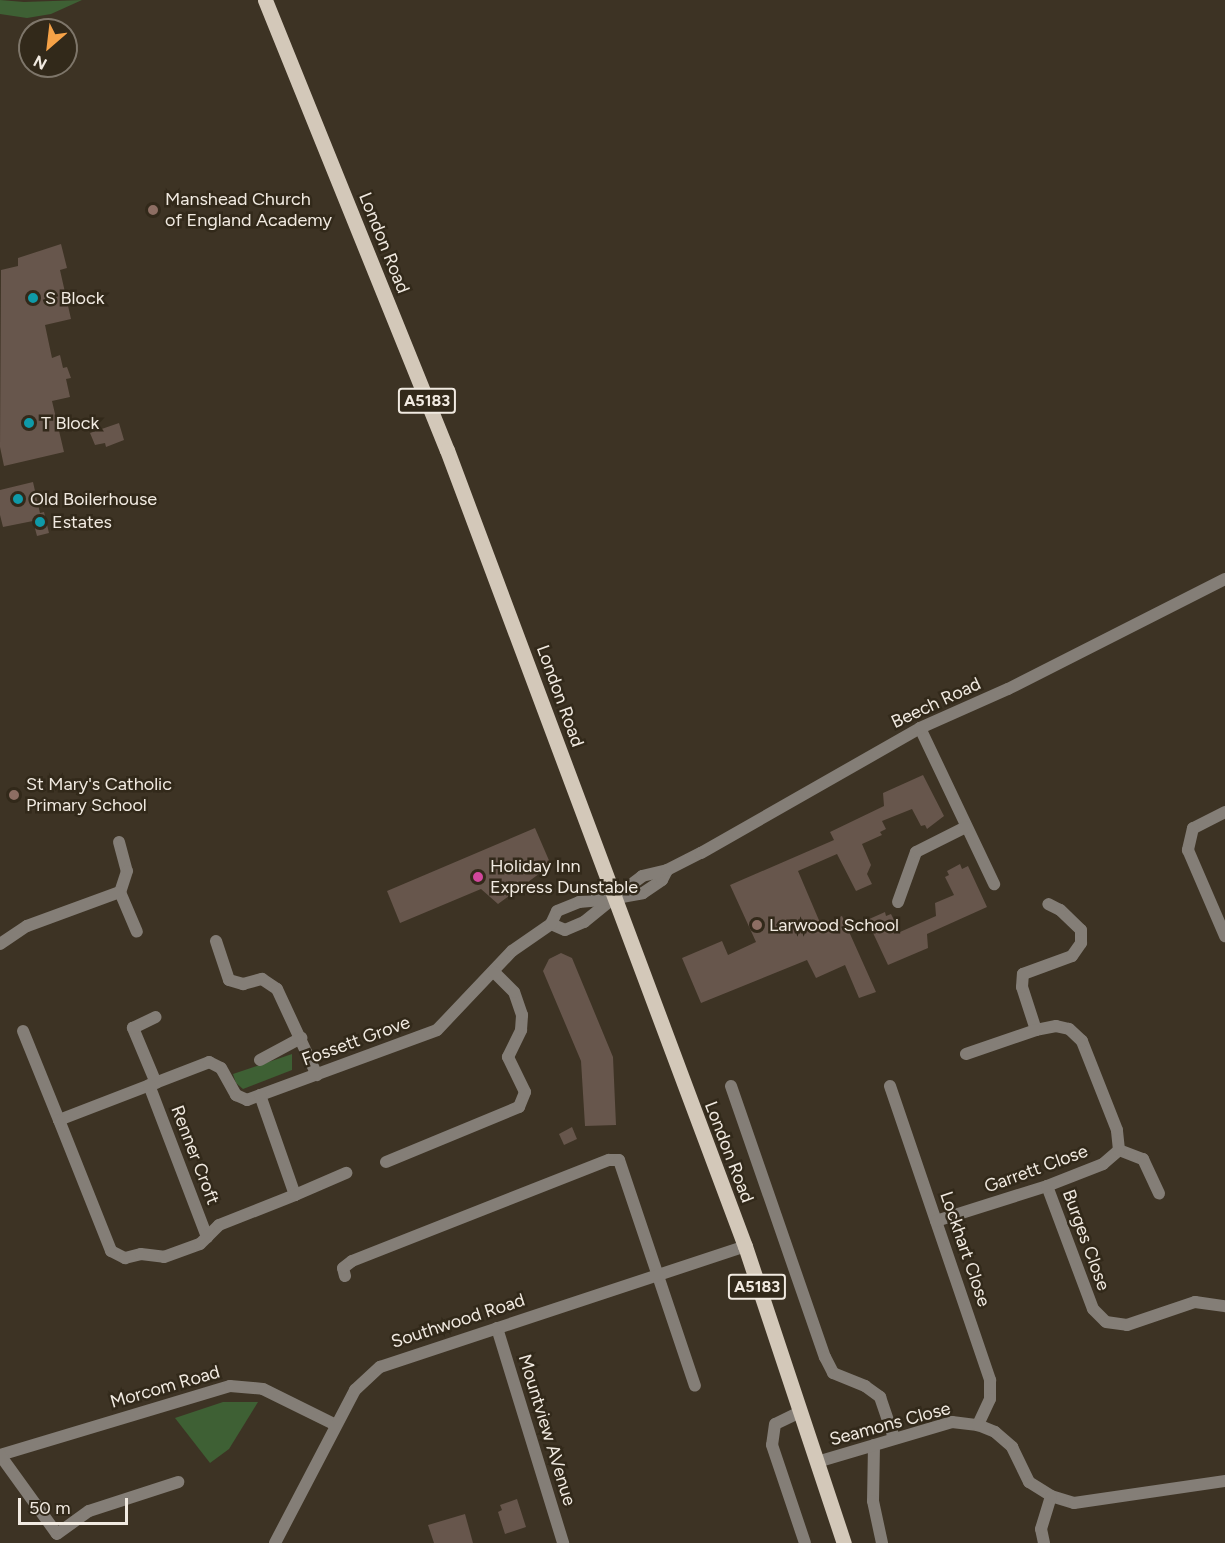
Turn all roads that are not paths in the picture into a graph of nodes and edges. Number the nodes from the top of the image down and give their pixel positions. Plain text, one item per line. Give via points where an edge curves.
1 (265, 0) edge
2 (1225, 579) edge
3 (920, 728) junction
4 (1225, 812) edge
5 (966, 827) junction
6 (119, 842) dead end
7 (994, 884) dead end
8 (120, 892) junction
9 (612, 899) junction
10 (898, 902) dead end
11 (1048, 904) dead end
12 (1222, 922) edge
13 (551, 924) junction
14 (137, 932) dead end
15 (1225, 936) edge
16 (216, 941) dead end
17 (0, 944) edge
18 (494, 972) junction
19 (156, 1017) dead end
20 (1036, 1030) junction
21 (23, 1031) dead end
22 (301, 1038) junction
23 (966, 1054) dead end
24 (260, 1060) dead end
25 (317, 1075) junction
26 (152, 1084) junction
27 (731, 1086) dead end
28 (890, 1086) dead end
29 (260, 1095) junction
30 (59, 1120) junction
31 (1119, 1150) junction
32 (386, 1162) dead end
33 (346, 1173) dead end
34 (1047, 1186) junction
35 (1159, 1193) dead end
36 (295, 1196) junction
37 (936, 1221) junction
38 (207, 1237) junction
39 (745, 1246) junction
40 (345, 1276) dead end
41 (654, 1276) junction
42 (1225, 1306) edge
43 (497, 1328) junction
44 (694, 1386) dead end
45 (798, 1413) junction
46 (336, 1425) junction
47 (978, 1425) junction
48 (894, 1438) junction
49 (874, 1445) junction
50 (0, 1455) edge
51 (817, 1462) junction
52 (1225, 1481) edge
53 (178, 1482) dead end
54 (1051, 1496) junction
55 (59, 1538) edge
56 (275, 1543) edge
57 (563, 1543) edge
58 (805, 1543) edge
59 (844, 1543) edge
60 (882, 1543) edge
61 (1044, 1543) edge

1 - 9 main road, London Road / A5183 via 447,450
2 - 3 street, Beech Road via 1008,689
3 - 5 street
3 - 9 street, Beech Road via 667,870 642,876
4 - 12 street via 1193,828 1188,850
5 - 7 street
5 - 10 street via 916,852
6 - 8 street via 127,871
8 - 14 street
8 - 17 street via 27,926
9 - 13 street, Fossett Grove via 579,902 557,911
9 - 13 street via 584,922 565,930
9 - 39 main road, London Road / A5183
11 - 20 street via 1081,930 1081,943 1072,956 1023,974 1022,987
12 - 15 street
13 - 18 street, Fossett Grove via 525,939
16 - 22 street via 230,980 243,984 262,979 271,983
18 - 25 street, Fossett Grove via 437,1030
18 - 32 street via 514,992 521,1008 519,1036 508,1057 525,1092 519,1107
19 - 26 street via 133,1028
20 - 23 street
20 - 31 street via 1063,1027 1082,1041 1117,1130
21 - 30 street
22 - 24 street
22 - 25 street
25 - 29 street, Fossett Grove
26 - 29 street, Fossett Grove via 209,1062 221,1068 236,1095 247,1100
26 - 30 street, Fossett Grove
26 - 38 street, Renner Croft
27 - 48 street, London Road via 825,1357 833,1373 880,1397
28 - 37 street, Lockhart Close
29 - 36 street
30 - 38 street via 111,1251 125,1257 164,1257
31 - 34 street, Garrett Close via 1102,1164
31 - 35 street via 1143,1159
33 - 36 street
34 - 37 street, Garrett Close
34 - 42 street, Burges Close via 1093,1309 1106,1322 1126,1325 1194,1302
36 - 38 street via 219,1225
37 - 47 street, Lockhart Close via 990,1380 990,1399
39 - 41 street, Southwood Road
39 - 45 main road, London Road / A5183
40 - 41 street via 344,1268 352,1261 609,1160 619,1160
41 - 43 street, Southwood Road
41 - 44 street
43 - 46 street, Southwood Road via 380,1367 355,1390
43 - 57 street, Mountview AVenue
45 - 51 main road, London Road / A5183
45 - 58 street via 775,1424 772,1445
46 - 50 street, Morcom Road via 263,1389 230,1386
46 - 56 street, Southwood Road
47 - 48 street, Seamons Close via 952,1422
47 - 54 street, Seamons Close via 995,1432 1012,1447 1029,1482
48 - 49 street, Seamons Close
49 - 51 street, Seamons Close
49 - 60 street via 873,1501
50 - 55 street, Morcom Road
51 - 59 main road, London Road / A5183
52 - 54 street, Seamons Close via 1088,1503
53 - 55 street, Morcom Road via 89,1511
54 - 61 street via 1041,1529

